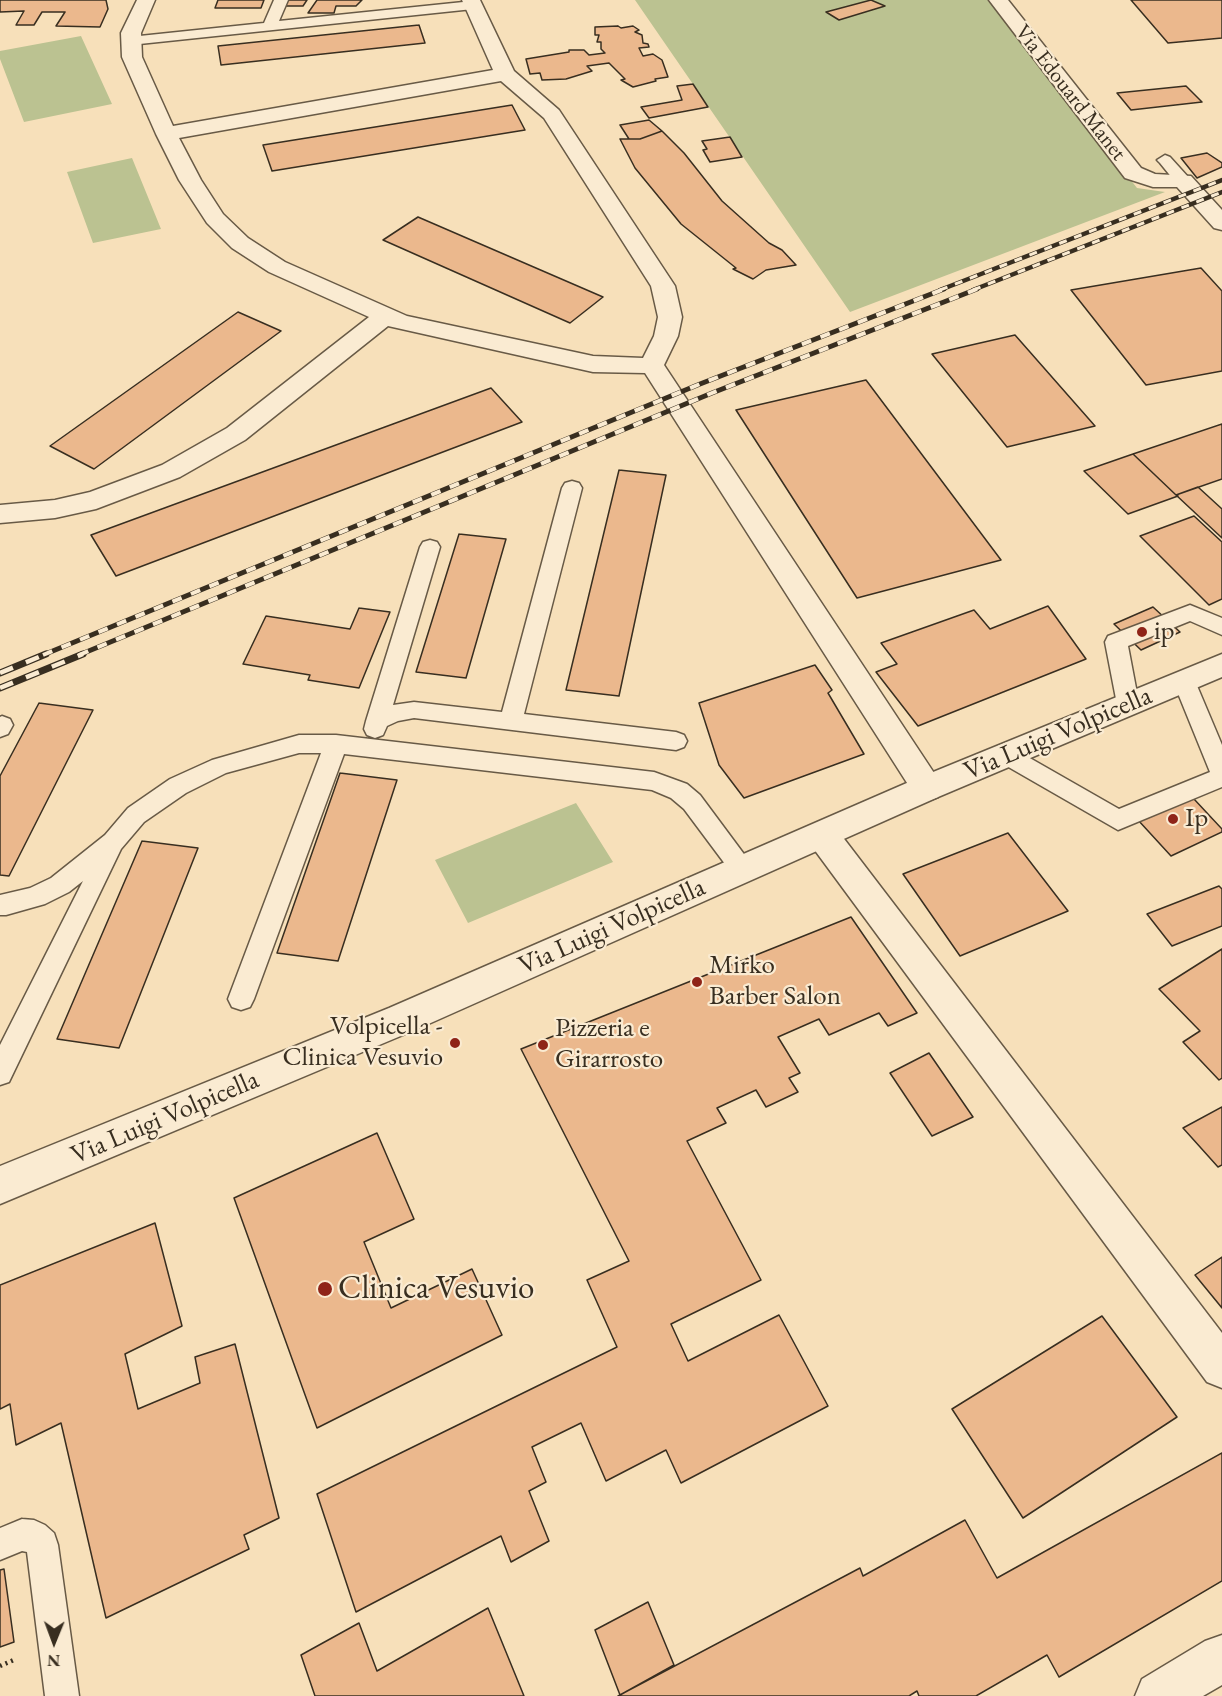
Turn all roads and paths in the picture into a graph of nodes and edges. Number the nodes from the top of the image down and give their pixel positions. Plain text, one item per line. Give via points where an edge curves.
1 (146, 0) edge
2 (281, 0) edge
3 (998, 0) edge
4 (472, 2) edge
5 (270, 26) junction
6 (130, 41) junction
7 (505, 74) junction
8 (166, 134) junction
9 (1165, 160) dead end
10 (1183, 181) junction
11 (1222, 224) edge
12 (384, 316) junction
13 (652, 365) junction
14 (572, 488) dead end
15 (0, 514) edge
16 (430, 547) dead end
17 (1222, 627) edge
18 (1222, 665) edge
19 (1184, 681) junction
20 (1128, 704) junction
21 (377, 721) junction
22 (511, 722) junction
23 (676, 741) dead end
24 (336, 744) junction
25 (369, 748) junction
26 (1006, 755) junction
27 (1222, 772) edge
28 (1222, 777) edge
29 (927, 788) junction
30 (823, 836) junction
31 (113, 842) junction
32 (743, 869) junction
33 (0, 905) edge
34 (241, 999) dead end
35 (0, 1073) edge
36 (0, 1185) edge
37 (1222, 1367) edge
38 (0, 1544) edge
39 (1222, 1658) edge
40 (62, 1696) edge
41 (1160, 1696) edge

1 - 6 street via 134,22
2 - 5 lane
3 - 10 street, Via Edouard Manet via 1126,167 1153,180
4 - 5 lane
4 - 7 street
5 - 6 lane
6 - 8 street via 132,57
7 - 8 street
7 - 13 street via 552,114 663,286 670,317
8 - 12 street via 202,201 240,243 277,267
9 - 10 lane, Via Edouard Manet
10 - 11 street, Via Edouard Manet
12 - 13 street via 418,328 593,364
12 - 15 street via 236,434 171,471 86,502
13 - 29 street
14 - 22 lane
16 - 21 lane
17 - 20 lane via 1190,613 1116,642
18 - 19 street, Via Luigi Volpicella
19 - 20 street, Via Luigi Volpicella
19 - 27 lane
20 - 26 street, Via Luigi Volpicella
21 - 22 lane via 394,713 414,711
21 - 25 lane
22 - 23 lane
24 - 25 lane
24 - 31 lane via 299,744 220,766 178,786 136,815
24 - 34 lane
25 - 32 lane via 667,785 692,802
26 - 28 lane via 1118,820
26 - 29 street, Via Luigi Volpicella
29 - 30 street, Via Luigi Volpicella
30 - 32 street, Via Luigi Volpicella
30 - 37 street
31 - 33 lane via 60,885 36,897
31 - 35 lane
32 - 36 street, Via Luigi Volpicella via 391,1024
38 - 40 lane via 22,1535 34,1536 42,1545
39 - 41 street

